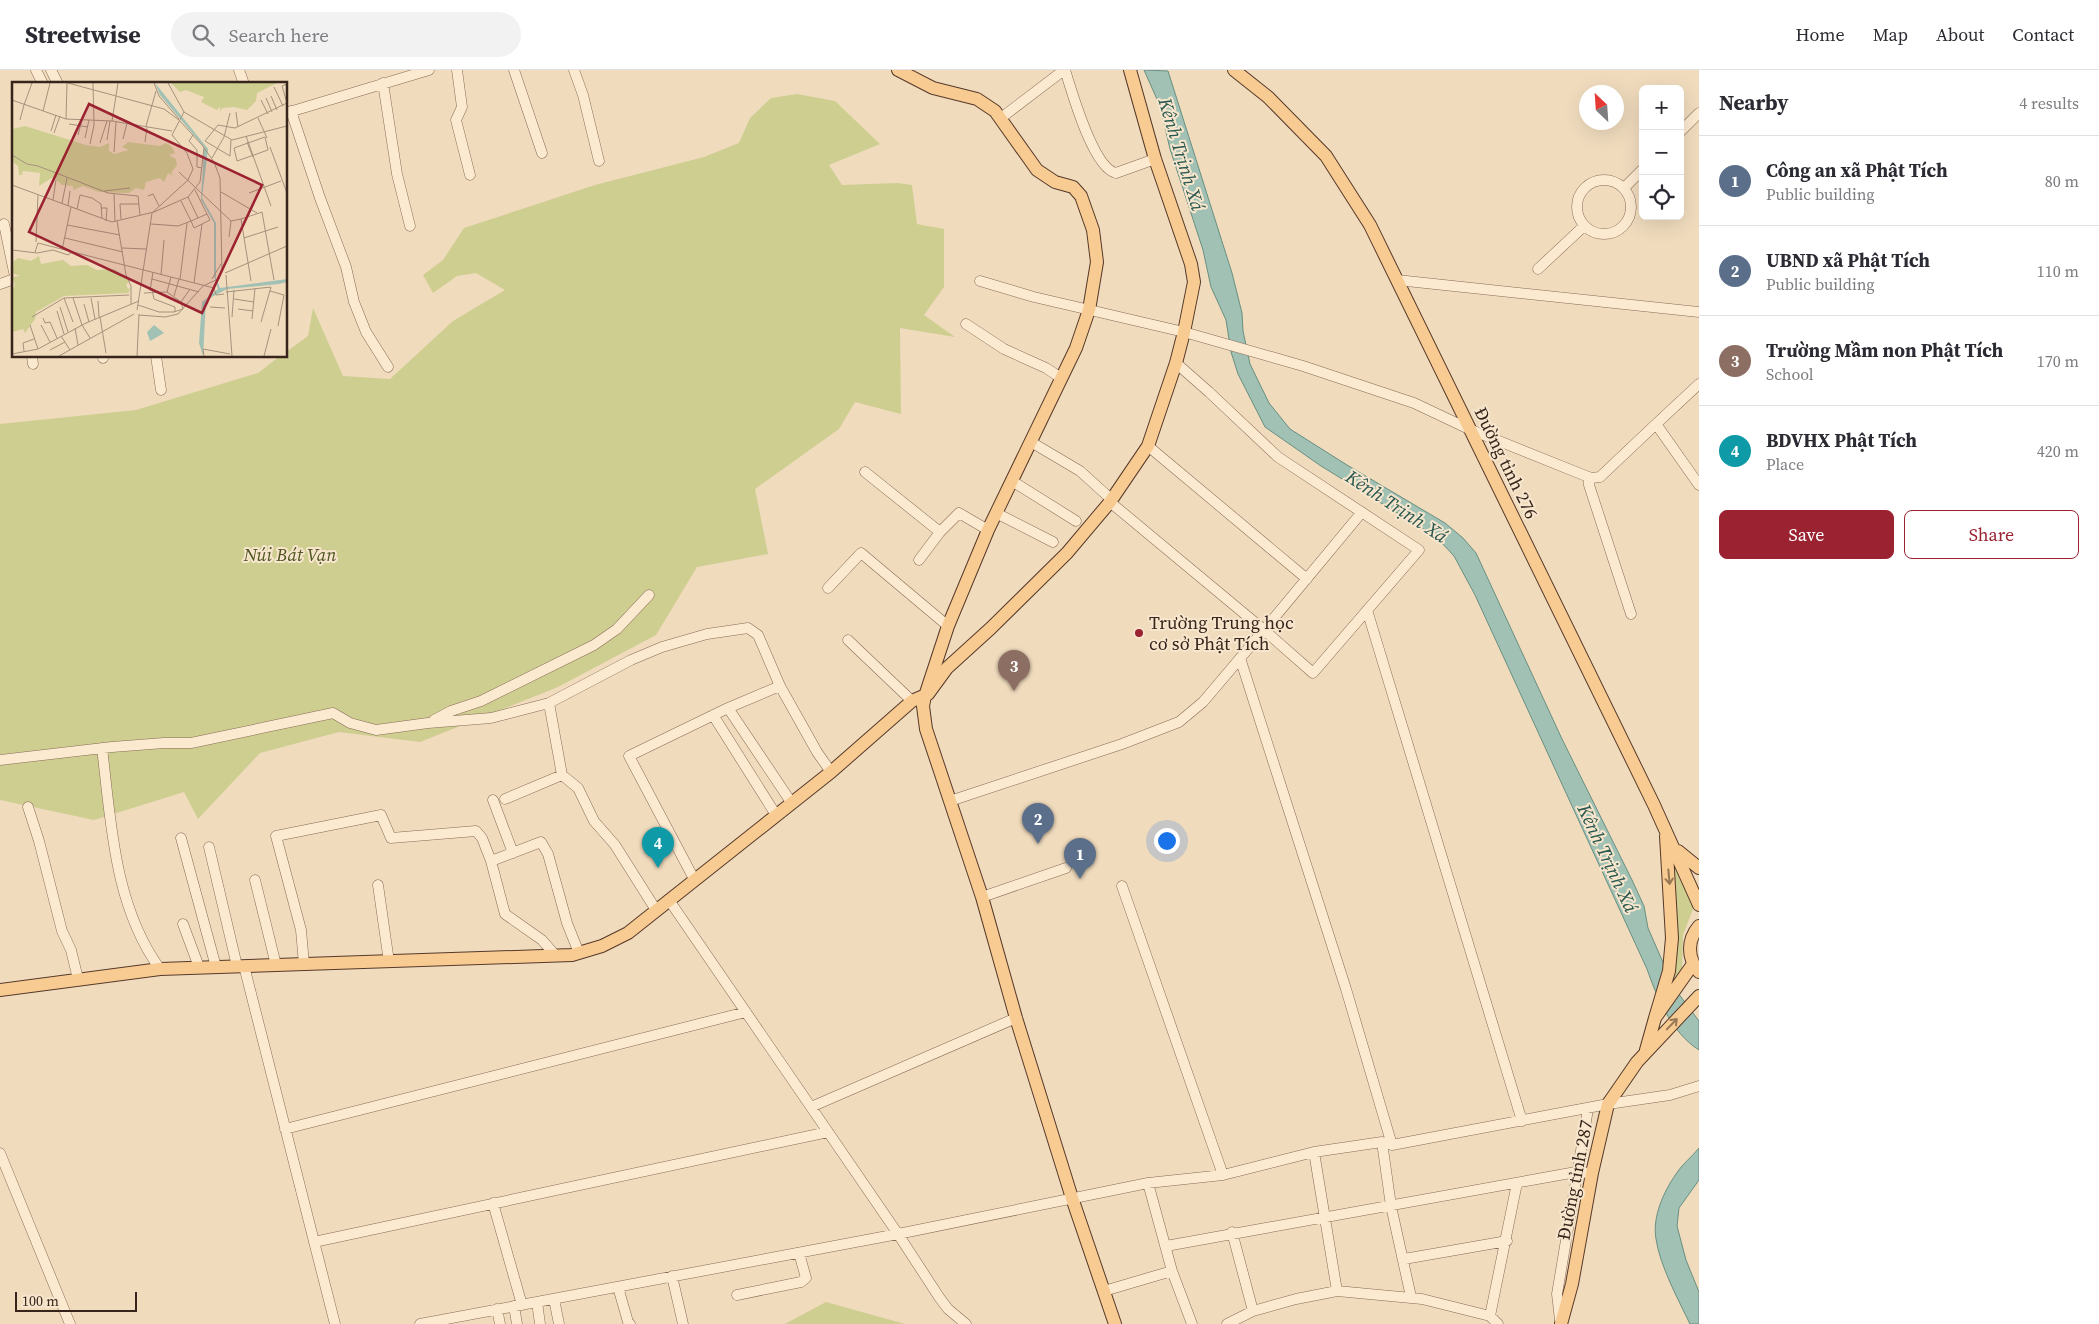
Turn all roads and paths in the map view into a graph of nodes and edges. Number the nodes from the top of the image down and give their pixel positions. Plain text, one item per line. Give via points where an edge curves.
1 (36, 70) edge
2 (51, 70) edge
3 (239, 70) edge
4 (429, 70) edge
5 (457, 70) edge
6 (514, 70) edge
7 (574, 70) edge
8 (898, 70) edge
9 (1064, 70) edge
10 (1130, 70) edge
11 (1234, 70) edge
12 (42, 82) edge
13 (57, 82) edge
14 (243, 82) edge
15 (383, 83) junction
16 (289, 112) edge
17 (1699, 113) edge
18 (1001, 118) junction
19 (1682, 130) edge
20 (542, 153) dead end
21 (1155, 160) junction
22 (599, 161) dead end
23 (1639, 173) edge
24 (470, 175) dead end
25 (1624, 188) junction
26 (2, 225) edge
27 (410, 226) dead end
28 (1584, 226) junction
29 (12, 264) edge
30 (1538, 270) dead end
31 (12, 279) edge
32 (1397, 280) junction
33 (980, 281) dead end
34 (0, 284) edge
35 (1089, 310) junction
36 (1699, 312) edge
37 (966, 324) dead end
38 (1184, 332) junction
39 (156, 358) edge
40 (1176, 363) junction
41 (388, 367) dead end
42 (1061, 378) junction
43 (1699, 384) edge
44 (161, 390) dead end
45 (1656, 424) junction
46 (1469, 429) junction
47 (1031, 442) junction
48 (1148, 446) junction
49 (865, 472) dead end
50 (1589, 478) junction
51 (1012, 481) junction
52 (1699, 485) edge
53 (1110, 500) junction
54 (1362, 512) junction
55 (996, 513) junction
56 (1076, 521) dead end
57 (988, 530) junction
58 (940, 532) junction
59 (1053, 542) dead end
60 (919, 560) dead end
61 (1307, 579) junction
62 (828, 588) dead end
63 (649, 595) dead end
64 (1367, 610) junction
65 (1631, 614) dead end
66 (948, 626) junction
67 (1264, 630) junction
68 (848, 640) dead end
69 (1240, 658) junction
70 (780, 686) junction
71 (925, 696) junction
72 (912, 701) junction
73 (549, 703) junction
74 (728, 708) junction
75 (713, 715) junction
76 (428, 723) junction
77 (102, 748) junction
78 (0, 760) edge
79 (831, 772) junction
80 (562, 775) junction
81 (505, 799) dead end
82 (493, 800) dead end
83 (950, 801) junction
84 (791, 802) junction
85 (28, 807) dead end
86 (776, 815) junction
87 (1665, 829) junction
88 (181, 838) dead end
89 (209, 847) dead end
90 (1674, 847) junction
91 (513, 853) junction
92 (491, 861) junction
93 (1066, 868) dead end
94 (1699, 868) edge
95 (694, 879) junction
96 (255, 880) dead end
97 (378, 885) dead end
98 (1122, 886) dead end
99 (982, 897) junction
100 (669, 900) junction
101 (1699, 905) edge
102 (656, 910) junction
103 (183, 924) dead end
104 (1699, 926) edge
105 (579, 953) junction
106 (556, 956) junction
107 (389, 962) junction
108 (304, 964) junction
109 (276, 965) junction
110 (241, 966) junction
111 (199, 967) junction
112 (216, 967) junction
113 (1696, 968) edge
114 (160, 969) junction
115 (78, 980) junction
116 (0, 990) edge
117 (1699, 996) edge
118 (1699, 1007) edge
119 (1686, 1010) junction
120 (746, 1012) junction
121 (1016, 1018) junction
122 (1655, 1018) junction
123 (1645, 1053) junction
124 (1699, 1086) edge
125 (1608, 1104) junction
126 (811, 1107) junction
127 (1588, 1109) junction
128 (1522, 1121) junction
129 (285, 1129) junction
130 (828, 1132) junction
131 (1387, 1143) junction
132 (1314, 1152) junction
133 (0, 1153) edge
134 (1576, 1172) junction
135 (1592, 1173) junction
136 (1222, 1176) junction
137 (1518, 1182) junction
138 (1148, 1183) junction
139 (1072, 1198) junction
140 (493, 1204) junction
141 (1391, 1206) junction
142 (1326, 1216) junction
143 (1232, 1232) junction
144 (898, 1234) junction
145 (1507, 1241) junction
146 (314, 1242) junction
147 (1166, 1246) junction
148 (799, 1252) junction
149 (1404, 1259) junction
150 (1172, 1271) junction
151 (672, 1276) junction
152 (618, 1287) junction
153 (1104, 1291) junction
154 (1337, 1291) junction
155 (736, 1295) dead end
156 (1410, 1298) junction
157 (554, 1299) junction
158 (537, 1302) junction
159 (518, 1306) junction
160 (498, 1309) junction
161 (1253, 1311) junction
162 (1490, 1316) junction
163 (70, 1324) edge
164 (334, 1324) edge
165 (421, 1324) edge
166 (500, 1324) edge
167 (517, 1324) edge
168 (540, 1324) edge
169 (559, 1324) edge
170 (630, 1324) edge
171 (684, 1324) edge
172 (966, 1324) edge
173 (1115, 1324) edge
174 (1192, 1324) edge
175 (1227, 1324) edge
176 (1498, 1324) edge
177 (1561, 1324) edge

1 - 12 street
2 - 13 street
3 - 14 street
4 - 15 street
5 - 24 street via 462,107 456,120
6 - 20 street
7 - 22 street
8 - 18 main road via 934,88 977,99
9 - 18 street
9 - 21 street via 1092,147 1108,170 1116,173
10 - 21 main road
11 - 32 main road, Đường tỉnh 276 via 1268,97 1326,156 1360,209
15 - 16 street
15 - 27 street via 397,174
16 - 41 street via 346,267 354,302 366,332
17 - 19 street
18 - 35 main road via 1037,170 1055,182 1073,186 1084,203 1096,245 1097,262
21 - 38 main road via 1192,272 1192,291
23 - 25 street
25 - 28 street via 1607,180 1589,184 1578,199 1579,218
25 - 28 street via 1632,203 1629,220 1623,227 1608,234 1599,234
26 - 29 street
28 - 30 street
31 - 34 street
32 - 36 street
32 - 46 main road, Đường tỉnh 276
33 - 35 street
35 - 38 street
35 - 42 main road
37 - 42 street via 1004,349
38 - 40 main road
38 - 46 street via 1255,351 1414,403
39 - 44 street
40 - 48 main road
40 - 54 street via 1278,457
42 - 47 main road
43 - 45 street
45 - 50 street via 1600,477
45 - 52 street
46 - 50 street
46 - 87 main road, Đường tỉnh 276
47 - 51 main road
47 - 53 street via 1080,471
48 - 53 main road
48 - 61 street
49 - 58 street
50 - 65 street
51 - 55 main road
51 - 56 street
53 - 67 street
53 - 71 main road via 1068,553 947,668
54 - 61 street
54 - 64 street via 1419,550
55 - 57 main road
55 - 59 street
57 - 58 street via 959,513
57 - 66 main road
58 - 60 street
61 - 67 street
62 - 66 street via 861,553
63 - 76 street via 617,629 594,645 481,702 451,711
64 - 67 street via 1313,672
64 - 128 street
66 - 71 main road
67 - 69 street
68 - 72 street
69 - 83 street via 1194,712 1169,728
69 - 131 street via 1346,989
70 - 73 street via 758,635 748,628 707,634 662,648 623,664
70 - 74 street
70 - 79 street
71 - 72 main road
71 - 83 main road via 926,729
72 - 79 main road
73 - 76 street via 491,718
73 - 80 street
74 - 75 street
74 - 84 street
75 - 86 street
75 - 95 street via 629,756
76 - 77 street via 376,730 350,723 333,713 191,743
77 - 78 street
77 - 114 street via 115,859 138,928
79 - 84 main road
80 - 81 street
80 - 102 street via 578,788 594,821 615,845
82 - 91 street
83 - 99 main road
84 - 86 main road
85 - 115 street
86 - 95 main road
87 - 90 main road, Đường tỉnh 276
87 -> 122 main road via 1672,938 1669,971
88 - 112 street
89 - 110 street
90 - 94 main road
90 - 101 main road, Đường tỉnh 276
91 - 92 street
91 - 105 street via 542,842
92 - 106 street via 505,914 542,940
92 - 108 street via 476,831 391,838 381,815 276,836 301,930
93 - 99 street
95 - 100 main road
96 - 109 street
97 - 107 street
98 - 136 street
99 - 121 main road
100 - 102 main road
100 - 120 street
102 - 105 main road via 628,933
103 - 111 street
104 - 113 main road via 1690,943 1690,954
105 - 106 main road
106 - 107 main road
107 - 108 main road
108 - 109 main road
109 - 110 main road
110 - 112 main road
110 - 129 street
111 - 112 main road
111 - 114 main road
113 - 122 main road, Đường tỉnh 287
114 - 115 main road
115 - 116 main road
117 - 119 main road, Đường tỉnh 287
118 - 119 main road
123 -> 119 main road, Đường tỉnh 287
120 - 126 street
120 - 129 street
121 - 126 street
121 - 139 main road
122 - 123 main road, Đường tỉnh 287
123 - 125 main road, Đường tỉnh 287
124 - 125 street via 1670,1095
125 - 127 street
125 - 135 main road, Đường tỉnh 287
126 - 130 street
127 - 128 street
127 - 134 street
128 - 131 street
129 - 146 street
130 - 140 street
130 - 144 street
131 - 132 street
131 - 141 street
132 - 136 street
132 - 142 street
133 - 163 street
134 - 135 street
134 - 137 street
134 - 177 street via 1557,1294
135 - 177 main road, Đường tỉnh 287 via 1572,1284
136 - 138 street
137 - 141 street
137 - 145 street
138 - 139 street
138 - 147 street
139 - 144 street
139 - 153 main road
140 - 146 street
140 - 159 street
141 - 142 street
141 - 149 street
142 - 143 street
142 - 154 street
143 - 147 street
143 - 161 street
144 - 148 street
144 - 172 street via 948,1309
145 - 149 street
145 - 162 street
146 - 164 street
147 - 150 street
148 - 151 street
148 - 155 street via 806,1278 801,1282
149 - 156 street
150 - 153 street
150 - 174 street
151 - 152 street
151 - 171 street
152 - 157 street
152 - 170 street
153 - 173 main road
154 - 156 street
154 - 161 street
156 - 162 street
157 - 158 street
157 - 169 street
158 - 159 street
158 - 168 street
159 - 160 street
159 - 167 street
160 - 165 street
160 - 166 street
161 - 175 street
162 - 176 street

